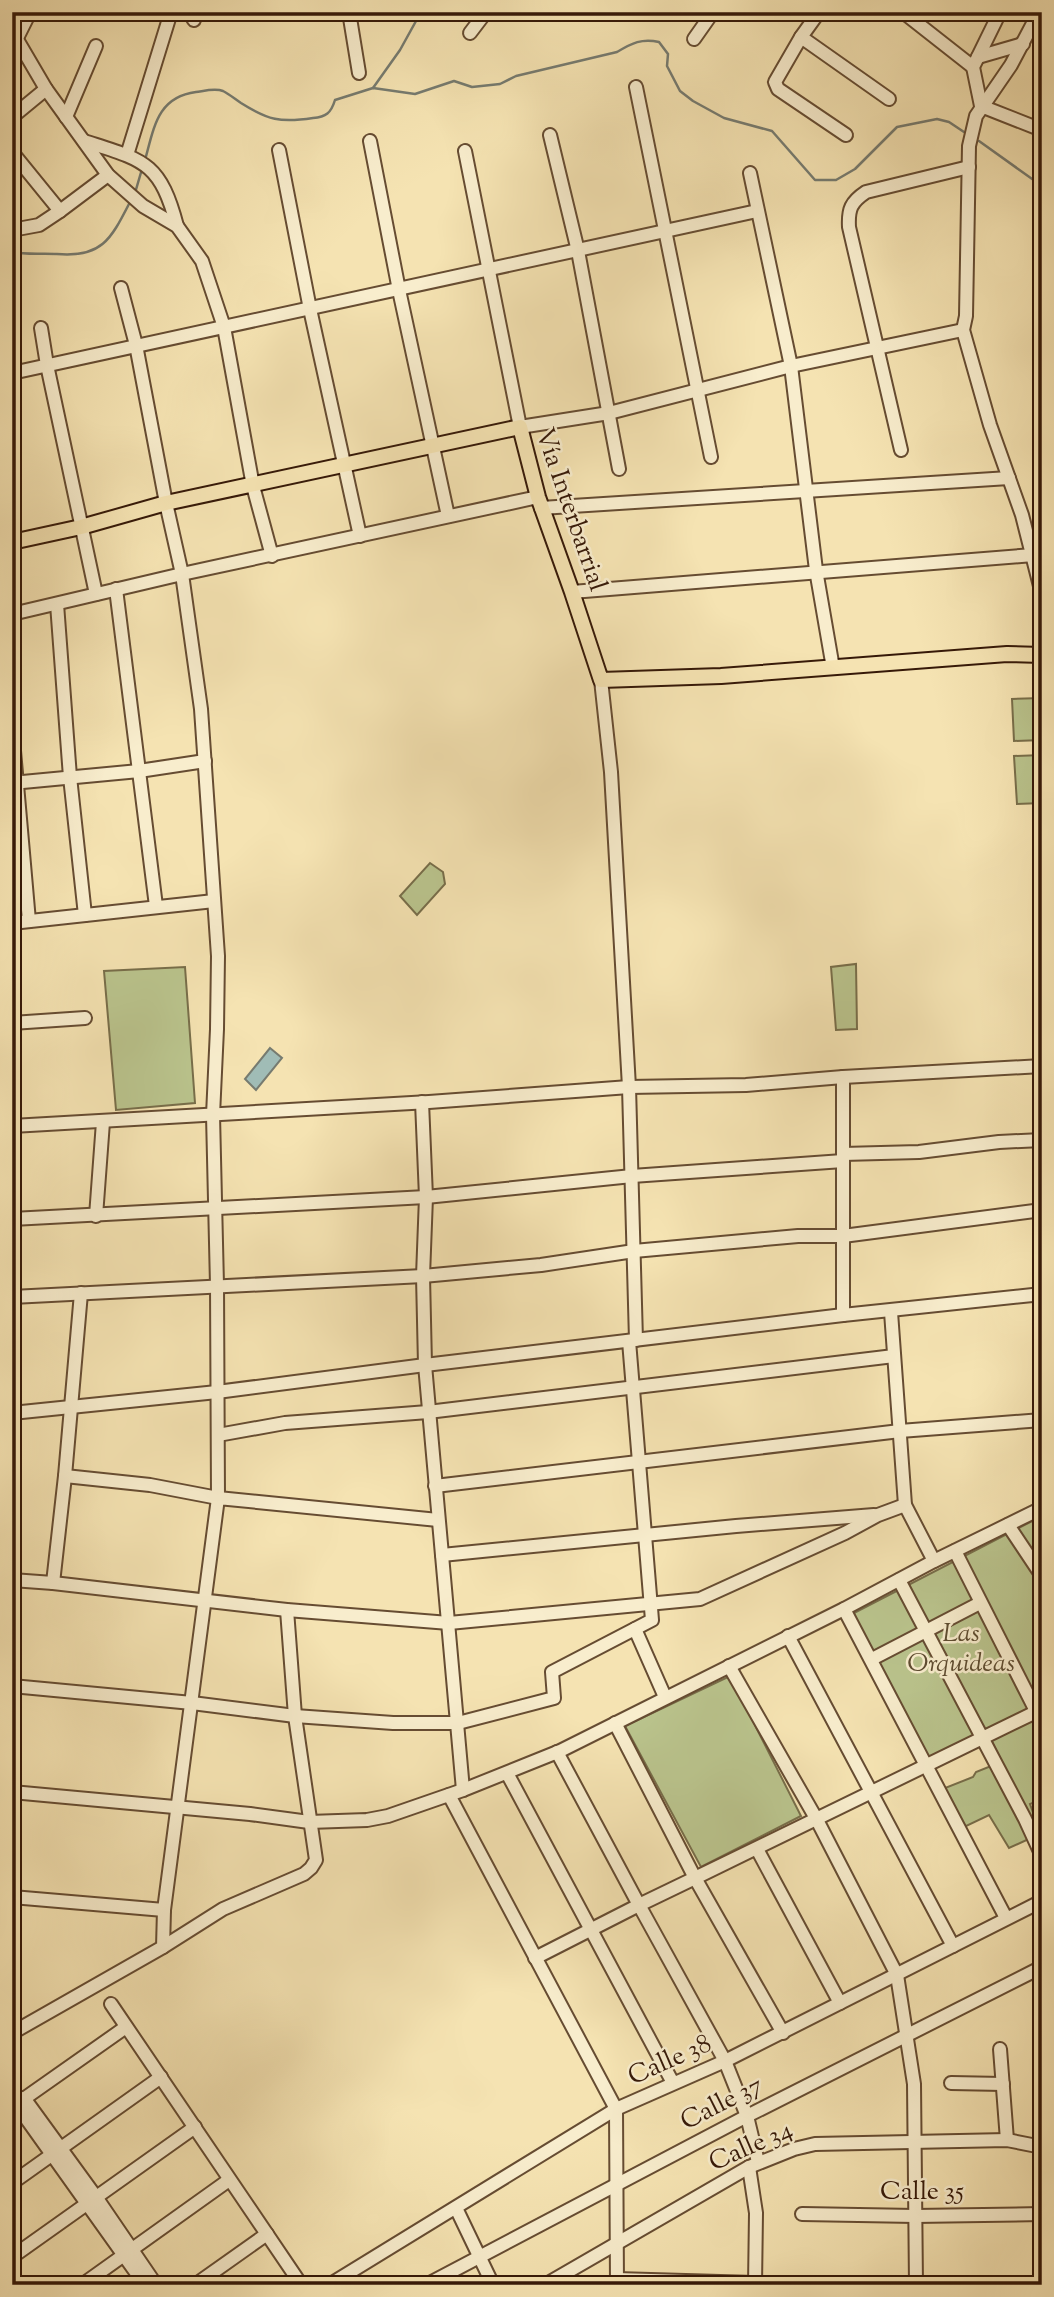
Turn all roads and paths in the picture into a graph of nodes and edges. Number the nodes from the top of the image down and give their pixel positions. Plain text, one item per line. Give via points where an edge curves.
1 (30, 12) edge
2 (171, 12) edge
3 (349, 12) edge
4 (485, 12) edge
5 (713, 12) edge
6 (819, 12) edge
7 (903, 12) edge
8 (1000, 12) edge
9 (1039, 12) edge
10 (470, 33) dead end
11 (15, 35) edge
12 (801, 37) junction
13 (694, 39) dead end
14 (1023, 44) junction
15 (96, 46) dead end
16 (976, 62) junction
17 (359, 74) dead end
18 (636, 87) dead end
19 (46, 89) junction
20 (889, 99) dead end
21 (981, 106) junction
22 (12, 117) edge
23 (66, 117) junction
24 (1042, 130) edge
25 (550, 135) dead end
26 (846, 135) dead end
27 (83, 141) junction
28 (370, 141) dead end
29 (279, 150) dead end
30 (465, 151) dead end
31 (12, 152) edge
32 (133, 158) junction
33 (969, 167) junction
34 (750, 173) dead end
35 (108, 175) junction
36 (60, 211) junction
37 (757, 211) junction
38 (177, 226) junction
39 (12, 230) edge
40 (664, 232) junction
41 (578, 251) junction
42 (487, 271) junction
43 (121, 288) dead end
44 (399, 290) junction
45 (310, 309) junction
46 (224, 327) junction
47 (41, 328) dead end
48 (962, 330) junction
49 (136, 345) junction
50 (879, 349) junction
51 (47, 365) junction
52 (791, 366) junction
53 (12, 373) edge
54 (696, 392) junction
55 (609, 413) junction
56 (520, 426) junction
57 (432, 446) junction
58 (901, 450) dead end
59 (711, 457) dead end
60 (345, 466) junction
61 (619, 469) dead end
62 (1009, 478) junction
63 (253, 486) junction
64 (807, 490) junction
65 (166, 503) junction
66 (540, 503) junction
67 (448, 516) junction
68 (81, 527) junction
69 (360, 536) junction
70 (12, 542) edge
71 (1033, 555) junction
72 (272, 556) junction
73 (816, 570) junction
74 (182, 574) junction
75 (116, 589) junction
76 (572, 592) junction
77 (96, 594) junction
78 (1042, 594) edge
79 (57, 604) junction
80 (12, 614) edge
81 (1042, 655) edge
82 (833, 668) junction
83 (601, 680) junction
84 (12, 728) edge
85 (205, 761) junction
86 (139, 771) junction
87 (70, 777) junction
88 (14, 783) edge
89 (214, 901) junction
90 (156, 906) junction
91 (85, 915) junction
92 (29, 921) junction
93 (12, 923) edge
94 (85, 1018) dead end
95 (12, 1023) edge
96 (1042, 1066) edge
97 (843, 1077) junction
98 (629, 1087) junction
99 (422, 1102) junction
100 (213, 1115) junction
101 (103, 1122) junction
102 (12, 1126) edge
103 (1042, 1140) edge
104 (843, 1158) junction
105 (632, 1176) junction
106 (426, 1197) junction
107 (215, 1209) junction
108 (1042, 1210) edge
109 (96, 1216) junction
110 (12, 1219) edge
111 (842, 1236) junction
112 (634, 1251) junction
113 (423, 1276) junction
114 (217, 1285) junction
115 (81, 1293) junction
116 (1042, 1294) edge
117 (12, 1297) edge
118 (891, 1312) junction
119 (843, 1315) junction
120 (633, 1341) junction
121 (894, 1356) junction
122 (425, 1365) junction
123 (632, 1386) junction
124 (217, 1392) junction
125 (71, 1407) junction
126 (428, 1412) junction
127 (12, 1413) edge
128 (1042, 1420) edge
129 (900, 1431) junction
130 (218, 1435) junction
131 (638, 1462) junction
132 (65, 1476) junction
133 (435, 1486) junction
134 (218, 1498) junction
135 (905, 1505) junction
136 (1042, 1508) edge
137 (878, 1515) junction
138 (438, 1520) junction
139 (1008, 1525) junction
140 (645, 1535) junction
141 (955, 1551) junction
142 (442, 1555) junction
143 (934, 1561) junction
144 (1042, 1576) edge
145 (12, 1580) edge
146 (899, 1580) junction
147 (53, 1583) junction
148 (205, 1599) junction
149 (980, 1603) junction
150 (651, 1604) junction
151 (844, 1609) junction
152 (287, 1610) junction
153 (449, 1623) junction
154 (635, 1629) junction
155 (926, 1631) junction
156 (788, 1636) junction
157 (872, 1659) junction
158 (729, 1666) junction
159 (12, 1686) edge
160 (665, 1697) junction
161 (192, 1703) junction
162 (1039, 1710) edge
163 (295, 1716) junction
164 (458, 1723) junction
165 (614, 1723) junction
166 (981, 1737) junction
167 (557, 1752) junction
168 (928, 1766) junction
169 (507, 1773) junction
170 (463, 1790) junction
171 (872, 1792) junction
172 (12, 1793) edge
173 (449, 1795) junction
174 (178, 1808) junction
175 (817, 1820) junction
176 (309, 1822) junction
177 (757, 1849) junction
178 (1042, 1856) edge
179 (695, 1878) junction
180 (12, 1897) edge
181 (1042, 1901) edge
182 (639, 1905) junction
183 (164, 1910) junction
184 (1006, 1918) junction
185 (591, 1930) junction
186 (953, 1946) junction
187 (163, 1947) junction
188 (535, 1958) junction
189 (1042, 1967) edge
190 (897, 1975) junction
191 (840, 2003) junction
192 (111, 2004) dead end
193 (12, 2021) edge
194 (32, 2023) junction
195 (126, 2026) junction
196 (12, 2033) edge
197 (783, 2033) junction
198 (908, 2037) junction
199 (1000, 2049) dead end
200 (725, 2062) junction
201 (161, 2077) junction
202 (673, 2083) junction
203 (951, 2083) dead end
204 (1003, 2084) junction
205 (17, 2103) edge
206 (616, 2109) junction
207 (747, 2116) junction
208 (195, 2127) junction
209 (1007, 2140) junction
210 (914, 2141) junction
211 (1042, 2147) edge
212 (56, 2152) junction
213 (754, 2165) junction
214 (229, 2180) junction
215 (12, 2183) edge
216 (617, 2185) junction
217 (92, 2200) junction
218 (456, 2208) junction
219 (803, 2214) dead end
220 (1042, 2214) edge
221 (915, 2216) junction
222 (267, 2234) junction
223 (617, 2243) junction
224 (128, 2253) junction
225 (481, 2255) junction
226 (12, 2257) edge
227 (298, 2280) dead end
228 (616, 2282) edge
229 (1042, 2283) edge
230 (333, 2284) edge
231 (755, 2284) edge
232 (916, 2284) edge
233 (82, 2285) edge
234 (145, 2285) edge
235 (156, 2285) edge
236 (195, 2285) edge
237 (426, 2285) edge
238 (494, 2285) edge
239 (545, 2285) edge

1 - 11 street
2 - 32 street
3 - 17 street
4 - 10 street
5 - 13 street
6 - 12 street
7 - 16 street
8 - 16 street
9 - 14 street
11 - 19 street
12 - 20 street
12 - 26 street via 778,74 778,89
14 - 16 street
14 - 21 street
15 - 23 street
16 - 21 street
18 - 40 street
19 - 22 street
19 - 23 street
21 - 24 street
21 - 33 street via 973,128
23 - 27 street
25 - 41 street
27 - 32 street
27 - 35 street
28 - 44 street
29 - 45 street
30 - 42 street
31 - 36 street
32 - 38 street via 153,170 164,186
33 - 48 street
33 - 50 street via 866,192 851,205 849,227
34 - 37 street
35 - 36 street
35 - 38 street via 143,206
36 - 39 street via 39,225
37 - 40 street
37 - 52 street
38 - 46 street via 202,261
40 - 41 street
40 - 54 street
41 - 42 street
41 - 55 street
42 - 44 street
42 - 56 street
43 - 49 street
44 - 45 street
44 - 57 street
45 - 46 street
45 - 60 street
46 - 49 street
46 - 63 street
47 - 51 street
48 - 50 street
48 - 62 street
49 - 51 street
49 - 65 street
50 - 52 street
50 - 58 street
51 - 53 street
51 - 68 street
52 - 54 street
52 - 64 street
54 - 55 street
54 - 59 street
55 - 56 street
55 - 61 street
56 - 57 main road, Vía Interbarrial
56 - 66 main road, Vía Interbarrial
57 - 60 main road, Vía Interbarrial
57 - 67 street
60 - 63 main road, Vía Interbarrial
60 - 69 street
62 - 64 street
62 - 71 street
63 - 65 main road, Vía Interbarrial
63 - 72 street
64 - 66 street
64 - 73 street
65 - 68 main road, Vía Interbarrial
65 - 74 street
66 - 67 street
66 - 76 main road, Vía Interbarrial
67 - 69 street
68 - 70 main road, Vía Interbarrial
68 - 77 street
69 - 72 street
71 - 73 street
71 - 78 street
72 - 74 street
73 - 76 street
73 - 82 street
74 - 75 street
74 - 85 street
75 - 77 street
75 - 86 street
76 - 83 main road, Vía Interbarrial
77 - 79 street
79 - 80 street
79 - 87 street
81 - 82 main road
82 - 83 main road
83 - 98 street via 611,772
84 - 88 street
85 - 86 street
85 - 89 street
86 - 87 street
86 - 90 street
87 - 88 street
87 - 91 street
88 - 92 street
89 - 90 street
89 - 100 street via 218,956
90 - 91 street
91 - 92 street
92 - 93 street
94 - 95 street
96 - 97 street
97 - 98 street
97 - 104 street
98 - 99 street
98 - 105 street
99 - 100 street
99 - 106 street
100 - 101 street
100 - 107 street
101 - 102 street
101 - 109 street
103 - 104 street
104 - 105 street
104 - 111 street
105 - 106 street
105 - 112 street
106 - 107 street
106 - 113 street
107 - 109 street
107 - 114 street
108 - 111 street
109 - 110 street
111 - 112 street
111 - 119 street
112 - 113 street
112 - 120 street
113 - 114 street
113 - 122 street
114 - 115 street
114 - 124 street
115 - 117 street
115 - 125 street
116 - 118 street
118 - 119 street
118 - 121 street
119 - 120 street
120 - 122 street
120 - 123 street
121 - 123 street
121 - 129 street
122 - 124 street
122 - 126 street
123 - 126 street
123 - 131 street
124 - 125 street
124 - 130 street
125 - 127 street
125 - 132 street
126 - 130 street via 285,1423
126 - 133 street
128 - 129 street
129 - 131 street
129 - 135 street
130 - 134 street
131 - 133 street
131 - 140 street
132 - 134 street
132 - 147 street
133 - 138 street
134 - 138 street
134 - 148 street
135 - 137 street
135 - 143 street
136 - 139 street
137 - 140 street
137 - 150 street via 700,1599
138 - 142 street
139 - 141 street
139 - 144 street
140 - 142 street
140 - 150 street
141 - 143 street
141 - 149 street
142 - 153 street
143 - 146 street
145 - 147 street
146 - 151 street
146 - 155 street
147 - 148 street
148 - 152 street
148 - 161 street
149 - 155 street
149 - 162 street
150 - 153 street
150 - 154 street via 652,1620
151 - 156 street
151 - 157 street
152 - 153 street
152 - 163 street
153 - 164 street
154 - 160 street
154 - 164 street via 552,1672 554,1698
155 - 157 street
155 - 166 street
156 - 158 street
156 - 171 street
157 - 168 street
158 - 160 street
158 - 175 street
159 - 161 street
160 - 165 street
161 - 163 street
161 - 174 street
162 - 166 street
163 - 164 street
163 - 176 street
164 - 170 street
165 - 167 street
165 - 179 street
166 - 168 street
166 - 178 street
167 - 169 street
167 - 182 street
168 - 171 street
168 - 184 street
169 - 170 street
169 - 185 street
170 - 173 street
171 - 175 street
171 - 186 street
172 - 174 street
173 - 176 street via 388,1816
173 - 188 street
174 - 176 street
174 - 183 street
175 - 177 street
175 - 190 street
176 - 187 street via 316,1852 311,1868 223,1909
177 - 179 street
177 - 191 street
179 - 182 street
179 - 197 street
180 - 183 street
181 - 184 street, Calle 38
182 - 185 street
182 - 200 street
183 - 187 street
184 - 186 street, Calle 38
185 - 188 street
185 - 202 street
186 - 190 street, Calle 38
187 - 194 street
188 - 206 street
189 - 198 street, Calle 37
190 - 191 street, Calle 38
190 - 198 street
191 - 197 street, Calle 38
192 - 195 street
193 - 194 street
194 - 196 street
195 - 201 street
195 - 205 street
197 - 200 street, Calle 38
198 - 207 street, Calle 37
198 - 210 street via 915,2084
199 - 204 street
200 - 202 street, Calle 38
200 - 207 street
201 - 208 street
201 - 212 street
202 - 206 street, Calle 38
203 - 204 street
204 - 209 street
205 - 212 street
206 - 216 street
206 - 218 street, Calle 38
207 - 213 street
207 - 216 street, Calle 37
208 - 214 street
208 - 217 street
209 - 210 street, Calle 34
209 - 211 street, Calle 34
210 - 213 street, Calle 34 via 815,2144
210 - 221 street
212 - 215 street
212 - 217 street
213 - 223 street, Calle 34
213 - 231 street
214 - 222 street
214 - 224 street
216 - 223 street
216 - 225 street, Calle 37
217 - 224 street
217 - 226 street
218 - 225 street
218 - 230 street, Calle 38
219 - 221 street, Calle 35
220 - 221 street, Calle 35
221 - 232 street
222 - 227 street
222 - 236 street
223 - 228 street
223 - 239 street, Calle 34
224 - 233 street
224 - 234 street
224 - 235 street
225 - 237 street, Calle 37
225 - 238 street
228 - 231 street
229 - 232 street
231 - 232 street

